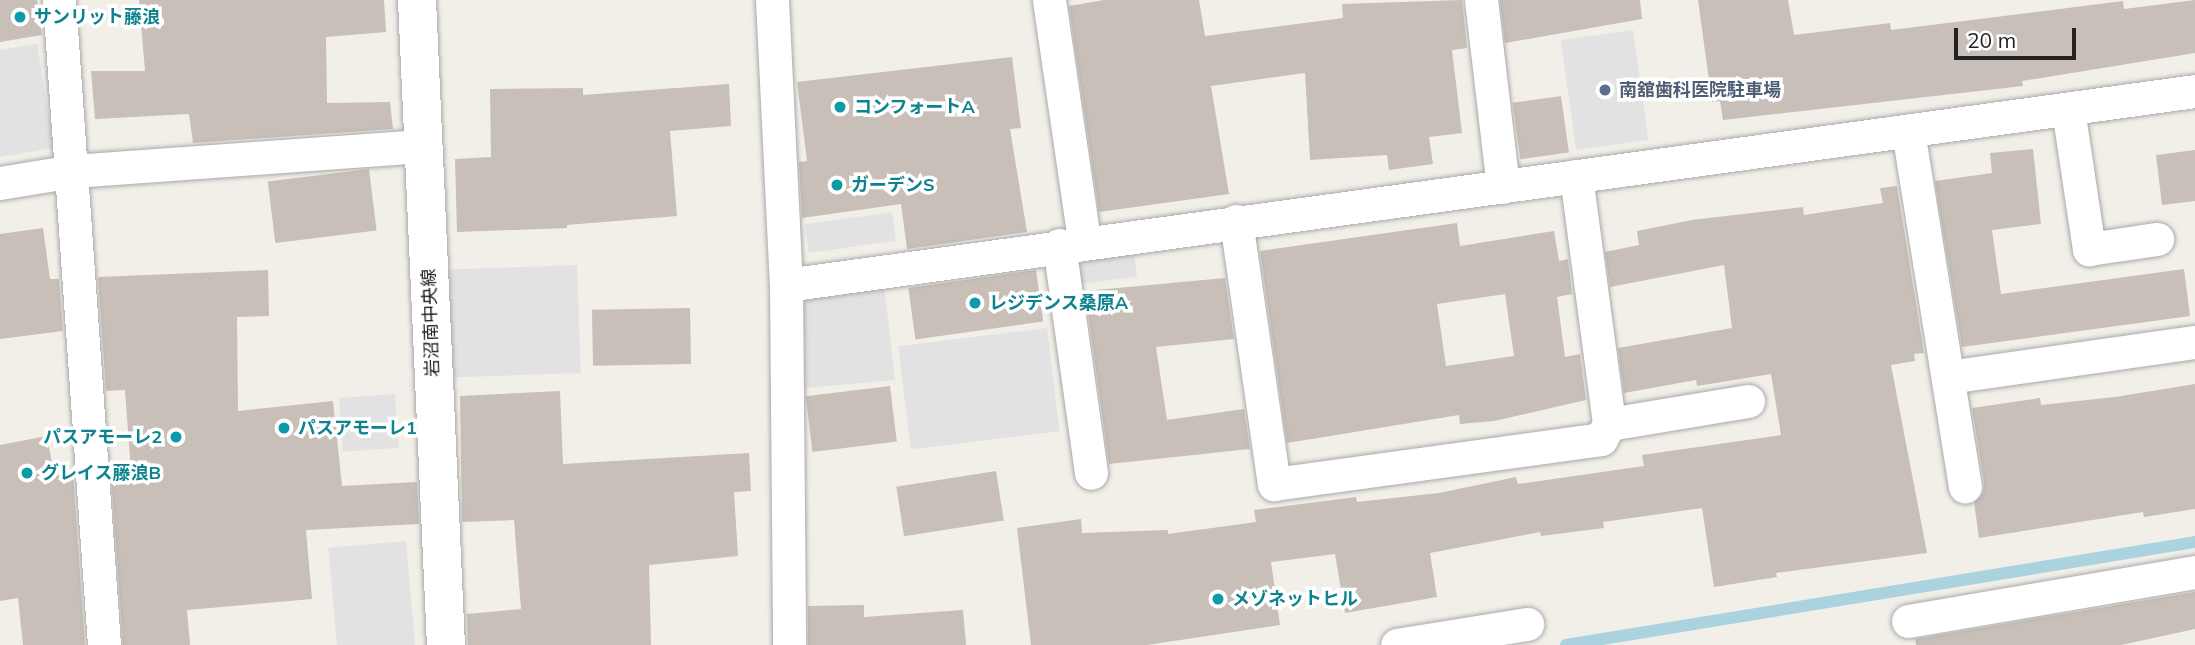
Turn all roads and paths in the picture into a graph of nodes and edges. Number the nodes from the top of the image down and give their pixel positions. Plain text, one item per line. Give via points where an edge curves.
1 (59, 0) edge
2 (417, 0) edge
3 (772, 0) edge
4 (1049, 0) edge
5 (1481, 0) edge
6 (2195, 91) edge
7 (2068, 109) junction
8 (1908, 131) junction
9 (425, 146) junction
10 (73, 171) junction
11 (1576, 176) junction
12 (0, 183) edge
13 (1503, 187) junction
14 (1236, 221) junction
15 (2157, 239) dead end
16 (1072, 243) junction
17 (786, 285) junction
18 (2195, 342) edge
19 (1948, 377) junction
20 (1748, 401) dead end
21 (1609, 424) junction
22 (1091, 473) dead end
23 (1965, 486) dead end
24 (2195, 572) edge
25 (1908, 621) dead end
26 (1527, 624) dead end
27 (104, 645) edge
28 (446, 645) edge
29 (789, 645) edge
30 (1397, 645) edge

1 - 10 street
2 - 9 street, 岩沼南中央線
3 - 17 street
4 - 16 street
5 - 13 street
6 - 7 street
7 - 8 street
7 - 15 street via 2089,249
8 - 11 street
8 - 19 street
9 - 10 street
9 - 28 street, 岩沼南中央線
10 - 12 street
10 - 27 street
11 - 13 street
11 - 21 street
13 - 14 street
14 - 16 street
14 - 21 street via 1274,484 1601,439
16 - 17 street
16 - 22 street
17 - 29 street
18 - 19 street
19 - 23 street
20 - 21 street
24 - 25 street
26 - 30 street

